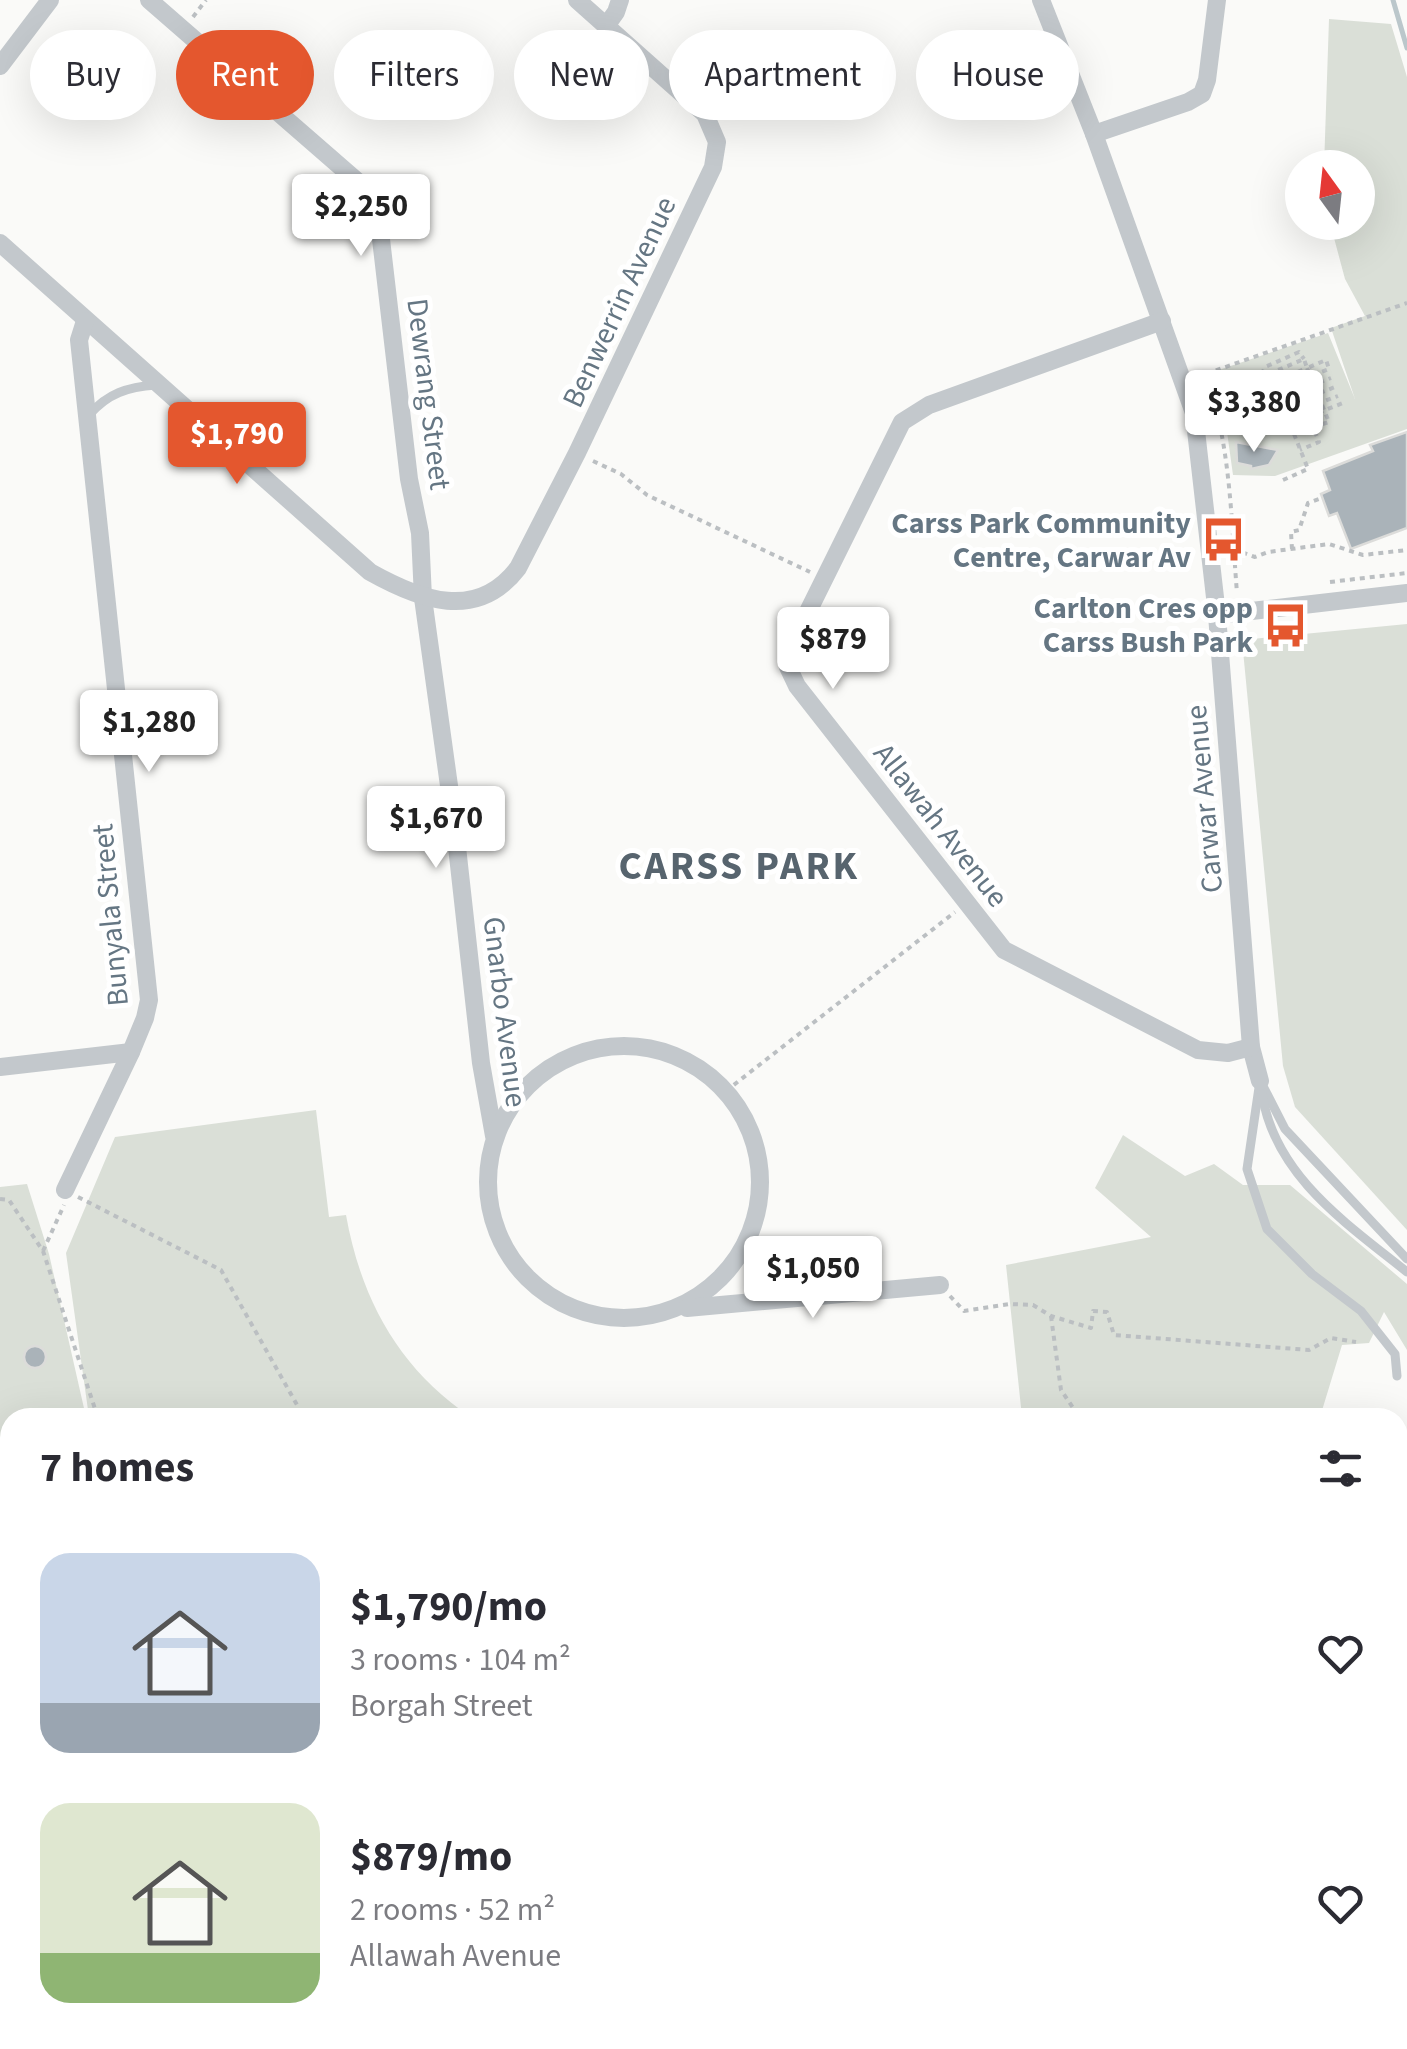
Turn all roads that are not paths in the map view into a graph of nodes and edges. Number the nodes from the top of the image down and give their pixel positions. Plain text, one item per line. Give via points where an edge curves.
1 (50, 0) edge
2 (149, 0) edge
3 (577, 0) edge
4 (620, 0) edge
5 (1041, 0) edge
6 (1217, 0) edge
7 (606, 26) junction
8 (0, 66) edge
9 (1094, 134) junction
10 (0, 243) edge
11 (85, 321) junction
12 (1162, 321) junction
13 (156, 384) junction
14 (88, 418) junction
15 (1407, 593) edge
16 (423, 598) junction
17 (1216, 615) junction
18 (1251, 1048) junction
19 (130, 1052) junction
20 (0, 1066) edge
21 (1260, 1081) junction
22 (494, 1136) junction
23 (67, 1192) road end
24 (1407, 1260) edge
25 (1407, 1272) edge
26 (940, 1286) road end
27 (681, 1308) junction
28 (1397, 1376) dead end

1 - 8 street
2 - 16 street, Dewrang Street via 358,181 377,206
3 - 7 street, Benwerrin Avenue
4 - 7 street
5 - 9 street, Carwar Avenue
6 - 9 street via 1202,94
7 - 16 street, Benwerrin Avenue via 704,114 714,130 713,167 518,568 492,593 460,602
9 - 12 street, Carwar Avenue
10 - 11 street
11 - 13 street
11 - 14 street, Bunyala Street via 78,340
12 - 17 street, Carwar Avenue via 1194,412
12 - 18 street, Allawah Avenue via 908,416 790,648 788,667 1004,950 1198,1050
13 - 14 lane via 110,395
13 - 16 street via 370,572
14 - 19 street, Bunyala Street via 149,1000
15 - 17 street
16 - 22 street, Gnarbo Avenue
17 - 18 street, Carwar Avenue
18 - 21 street, Carwar Avenue
19 - 20 street
19 - 23 street, Bunyala Street
21 - 24 lane, Carwar Avenue via 1285,1129
21 - 25 lane, Carwar Avenue via 1266,1122 1299,1180
21 - 28 lane via 1247,1168 1268,1229 1361,1311 1395,1354
22 - 27 street, Gnarbo Avenue via 486,1177 494,1223 532,1282 565,1305 600,1315
22 - 27 street, Gnarbo Avenue via 512,1103 541,1073 596,1048 657,1050 694,1064 726,1091 756,1148 756,1212 735,1264
26 - 27 street, Gnarbo Avenue

